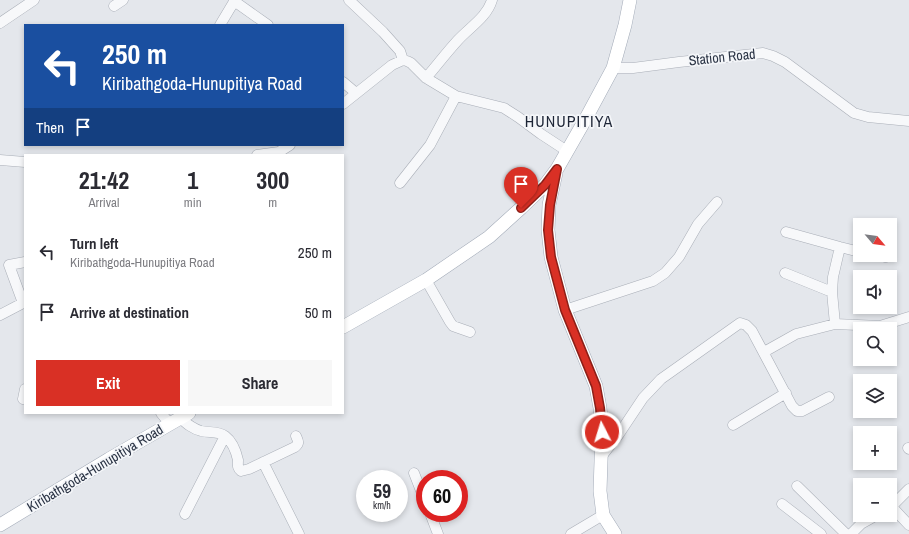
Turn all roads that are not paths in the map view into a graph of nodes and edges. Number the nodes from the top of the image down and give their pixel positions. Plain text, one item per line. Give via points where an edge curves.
1 (34, 0) edge
2 (123, 0) edge
3 (234, 0) edge
4 (349, 0) edge
5 (492, 0) edge
6 (630, 0) edge
7 (114, 6) dead end
8 (0, 23) edge
9 (221, 24) edge
10 (267, 24) edge
11 (403, 60) junction
12 (613, 68) junction
13 (426, 78) junction
14 (344, 83) edge
15 (356, 93) junction
16 (456, 96) junction
17 (344, 103) edge
18 (909, 121) edge
19 (286, 150) edge
20 (567, 151) junction
21 (264, 154) edge
22 (0, 160) edge
23 (24, 162) edge
24 (557, 169) junction
25 (400, 183) dead end
26 (717, 202) dead end
27 (786, 232) dead end
28 (840, 247) junction
29 (853, 250) edge
30 (24, 262) edge
31 (5, 266) edge
32 (785, 273) dead end
33 (426, 280) junction
34 (832, 292) junction
35 (565, 310) junction
36 (0, 315) edge
37 (909, 317) edge
38 (835, 324) junction
39 (344, 326) edge
40 (470, 332) dead end
41 (764, 352) junction
42 (786, 393) junction
43 (829, 396) dead end
44 (165, 414) edge
45 (180, 418) edge
46 (733, 425) dead end
47 (225, 436) junction
48 (296, 436) dead end
49 (601, 458) junction
50 (263, 462) junction
51 (414, 473) dead end
52 (416, 478) edge
53 (797, 486) dead end
54 (909, 489) edge
55 (897, 501) edge
56 (782, 504) dead end
57 (897, 513) edge
58 (184, 514) dead end
59 (603, 515) junction
60 (433, 522) edge
61 (865, 522) edge
62 (0, 525) edge
63 (909, 525) edge
64 (299, 534) edge
65 (438, 534) edge
66 (570, 534) edge
67 (615, 534) edge
68 (821, 534) edge
69 (846, 534) edge
70 (851, 534) edge

1 - 8 street
2 - 7 street
3 - 9 street
3 - 10 street
4 - 11 street via 400,51
5 - 13 street via 483,16 458,40
6 - 12 main road
11 - 13 street via 411,63
11 - 15 street via 392,65
12 - 18 street, Station Road via 763,53 785,62 854,113
12 - 20 main road
13 - 16 street
14 - 15 street
15 - 17 street
16 - 20 street via 504,108
16 - 25 street via 430,144
19 - 21 street
20 - 24 main road
22 - 23 street
24 - 33 main road via 545,185 489,237
24 - 35 main road via 548,230 551,257
26 - 35 street via 698,224 679,256 653,281
27 - 28 street
28 - 29 street
28 - 34 street
30 - 31 street
31 - 36 street via 23,302
32 - 34 street
33 - 39 main road
33 - 40 street via 453,326
34 - 38 street
35 - 49 main road via 596,386 602,432
37 - 38 street via 880,326
38 - 41 street via 796,334
41 - 42 street
41 - 49 street via 752,331 740,323 661,380 644,398
42 - 43 street via 797,411 802,411
42 - 46 street
44 - 45 street
45 - 47 street via 196,429 218,432
45 - 62 main road, Kiribathgoda-Hunupitiya Road
47 - 50 street via 236,450 241,471
47 - 58 street
48 - 50 street via 298,445
49 - 59 main road via 600,491
50 - 64 street
51 - 52 street
53 - 69 street
54 - 55 street
56 - 68 street
57 - 63 street
59 - 66 street
59 - 67 main road
60 - 65 street
61 - 70 street

